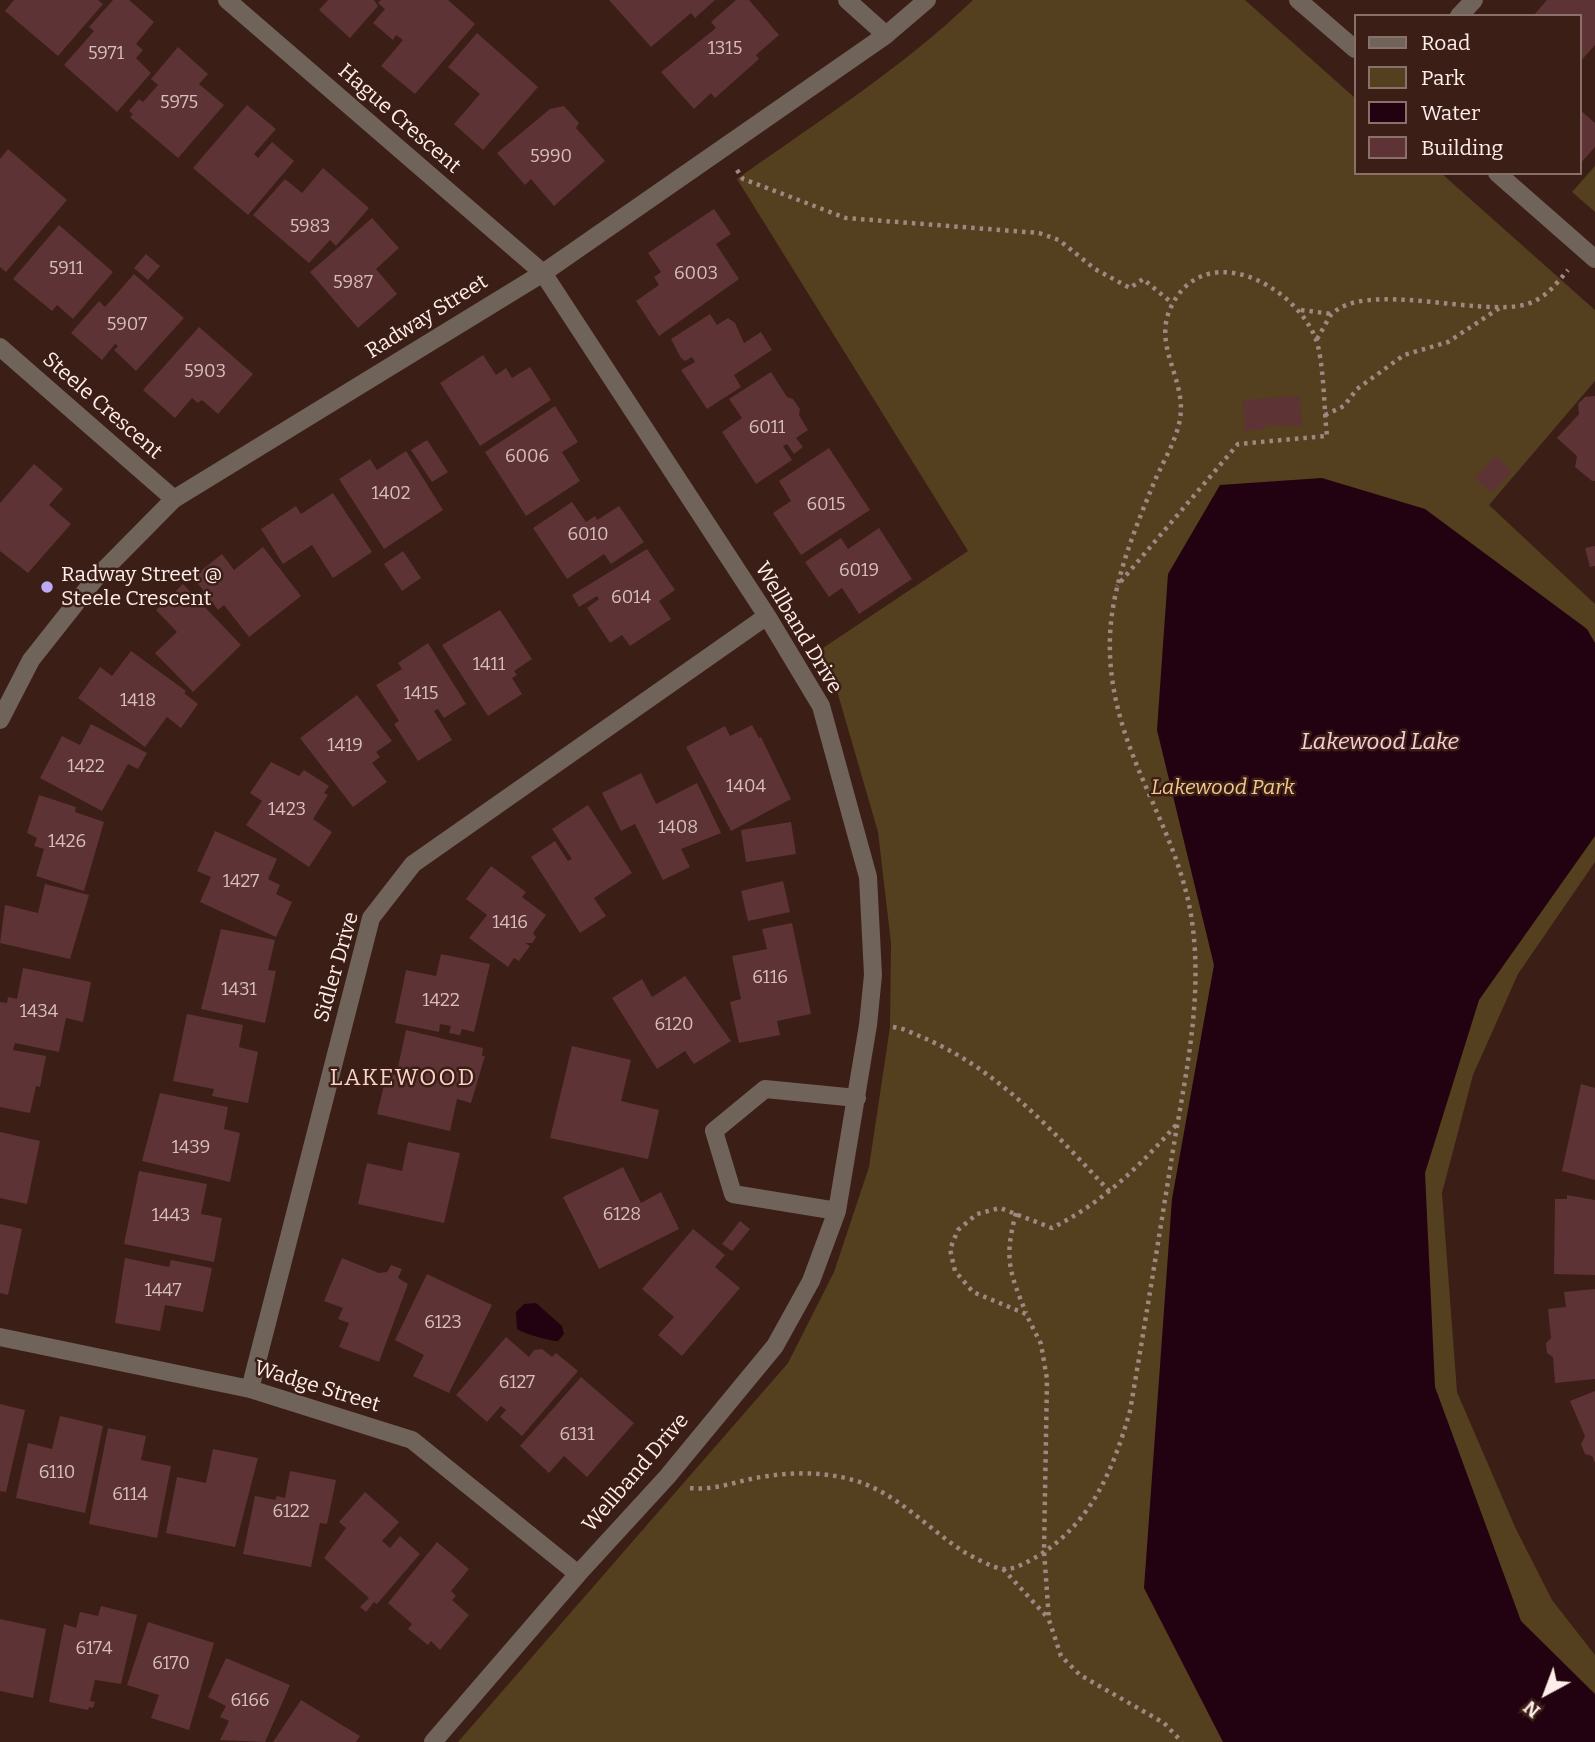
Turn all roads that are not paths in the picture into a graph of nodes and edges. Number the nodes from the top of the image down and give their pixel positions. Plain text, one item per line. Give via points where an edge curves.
1 (226, 0) edge
2 (847, 0) edge
3 (927, 0) edge
4 (1298, 0) edge
5 (1474, 0) edge
6 (1462, 14) edge
7 (886, 34) junction
8 (1354, 48) edge
9 (1499, 175) edge
10 (1590, 254) edge
11 (543, 273) junction
12 (0, 347) edge
13 (174, 499) junction
14 (767, 616) junction
15 (0, 720) edge
16 (857, 1098) junction
17 (837, 1211) junction
18 (0, 1337) edge
19 (250, 1389) junction
20 (578, 1573) junction
21 (433, 1742) edge

1 - 11 street, Hague Crescent
2 - 7 street
3 - 7 street, Radway Street
4 - 8 street
5 - 6 street
7 - 11 street, Radway Street
9 - 10 street
11 - 13 street, Radway Street
11 - 14 street, Wellband Drive
12 - 13 street, Steele Crescent
13 - 15 street, Radway Street via 96,579 31,660
14 - 16 street, Wellband Drive via 821,706 868,877 873,975
14 - 19 street, Sidler Drive via 413,864 371,918
16 - 17 street, Wellband Drive
16 - 17 street via 765,1089 714,1131 733,1194
17 - 20 street, Wellband Drive via 811,1281 775,1346 667,1476
18 - 19 street, Wadge Street
19 - 20 street, Wadge Street via 412,1440
20 - 21 street, Wellband Drive

